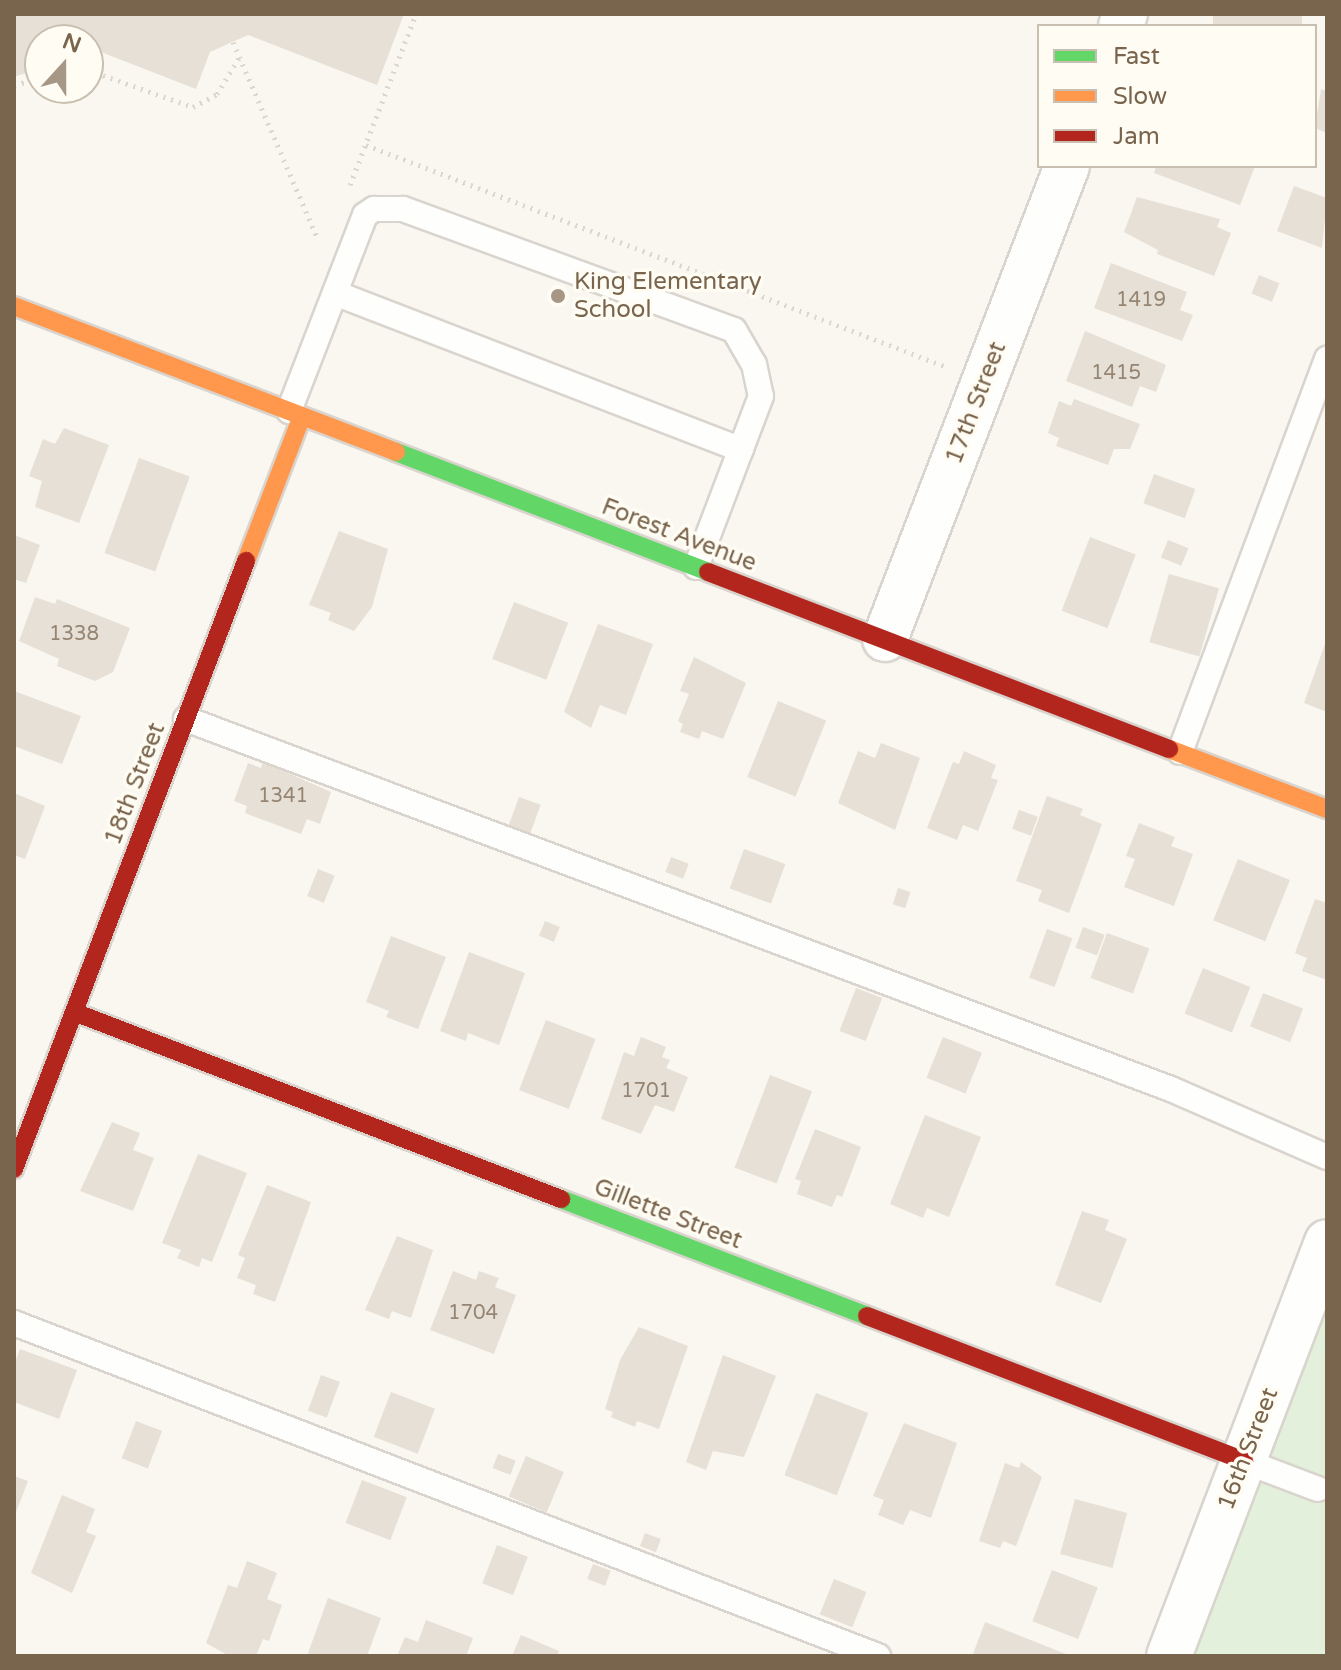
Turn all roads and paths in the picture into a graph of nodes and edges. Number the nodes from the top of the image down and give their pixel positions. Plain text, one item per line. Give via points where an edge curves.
1 (233, 42) dead end
2 (239, 57) junction
3 (104, 76) edge
4 (366, 145) dead end
5 (1066, 168) edge
6 (324, 252) dead end
7 (335, 293) junction
8 (14, 306) edge
9 (1327, 359) edge
10 (945, 366) dead end
11 (295, 414) junction
12 (741, 450) junction
13 (696, 567) junction
14 (885, 639) junction
15 (186, 719) junction
16 (1180, 752) junction
17 (1327, 809) edge
18 (74, 1012) junction
19 (1327, 1157) edge
20 (14, 1169) edge
21 (1327, 1242) edge
22 (14, 1323) edge
23 (1244, 1461) junction
24 (1318, 1489) dead end
25 (878, 1656) edge
26 (1169, 1656) edge

1 - 2 path
2 - 3 path via 217,94 193,107
2 - 6 path
4 - 10 path
5 - 14 street, 17th Street
7 - 11 lane
7 - 12 lane
7 - 12 lane via 365,215 374,209 403,209 734,330 754,364 761,396
8 - 11 street, Forest Avenue
9 - 16 lane
11 - 13 street, Forest Avenue
11 - 15 street, 18th Street
12 - 13 lane
13 - 14 street, Forest Avenue
14 - 16 street, Forest Avenue
15 - 18 street, 18th Street
15 - 19 lane via 1171,1089
16 - 17 street, Forest Avenue
18 - 20 street, 18th Street
18 - 23 street, Gillette Street
21 - 23 street, 16th Street
22 - 25 lane
23 - 24 lane
23 - 26 street, 16th Street

